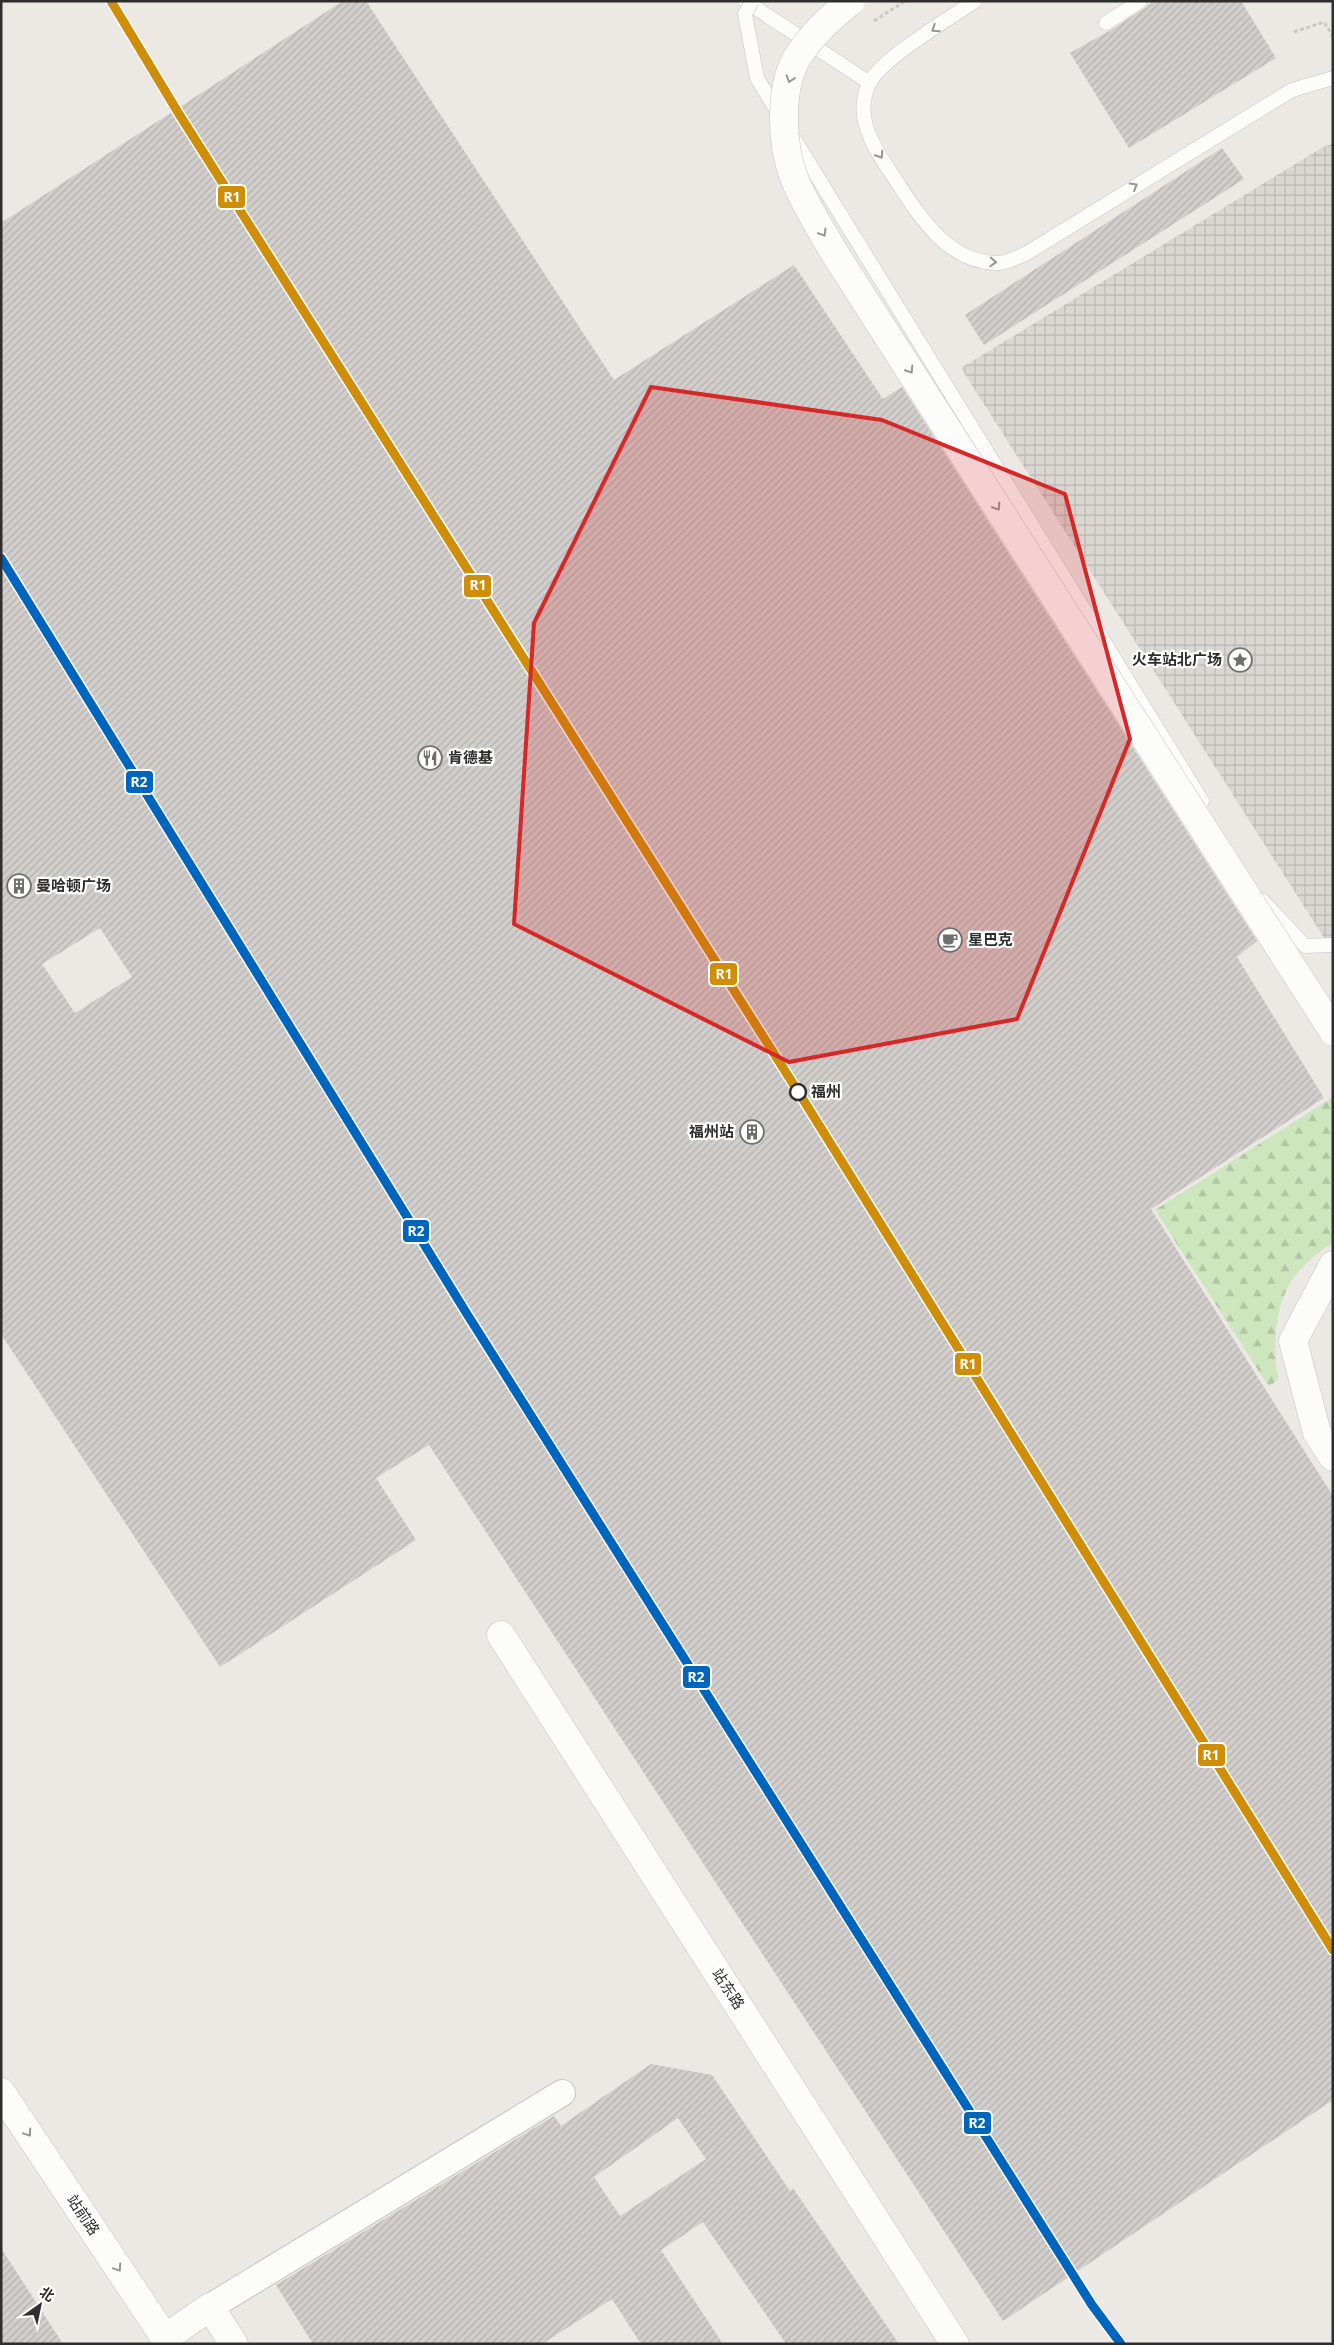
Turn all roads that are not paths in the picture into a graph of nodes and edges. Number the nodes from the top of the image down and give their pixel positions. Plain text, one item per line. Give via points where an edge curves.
1 (744, 1) edge
2 (752, 1) edge
3 (851, 1) edge
4 (975, 1) edge
5 (1140, 1) edge
6 (1106, 23) dead end
7 (1333, 78) edge
8 (870, 83) junction
9 (1333, 945) edge
10 (1333, 1031) edge
11 (1333, 1265) edge
12 (1333, 1457) edge
13 (501, 1635) dead end
14 (1, 2092) edge
15 (562, 2093) dead end
16 (210, 2307) junction
17 (167, 2341) edge
18 (954, 2343) edge
19 (234, 2344) edge

1 - 8 lane
2 - 9 lane, bridge via 745,14 757,78 1265,904 1305,946
3 -> 10 main road, bridge via 799,54 787,84 784,114 787,150 794,178 837,257
4 -> 8 lane via 899,53 876,73
5 - 6 lane
8 -> 7 lane via 864,98 864,112 872,144 924,223 960,253 996,264 1027,253 1292,90
11 - 12 main road via 1293,1341 1317,1433
13 - 18 main road, 站东路
14 -> 17 main road, 站前路
15 - 16 street
16 - 17 main road, 站前路
16 - 19 main road

